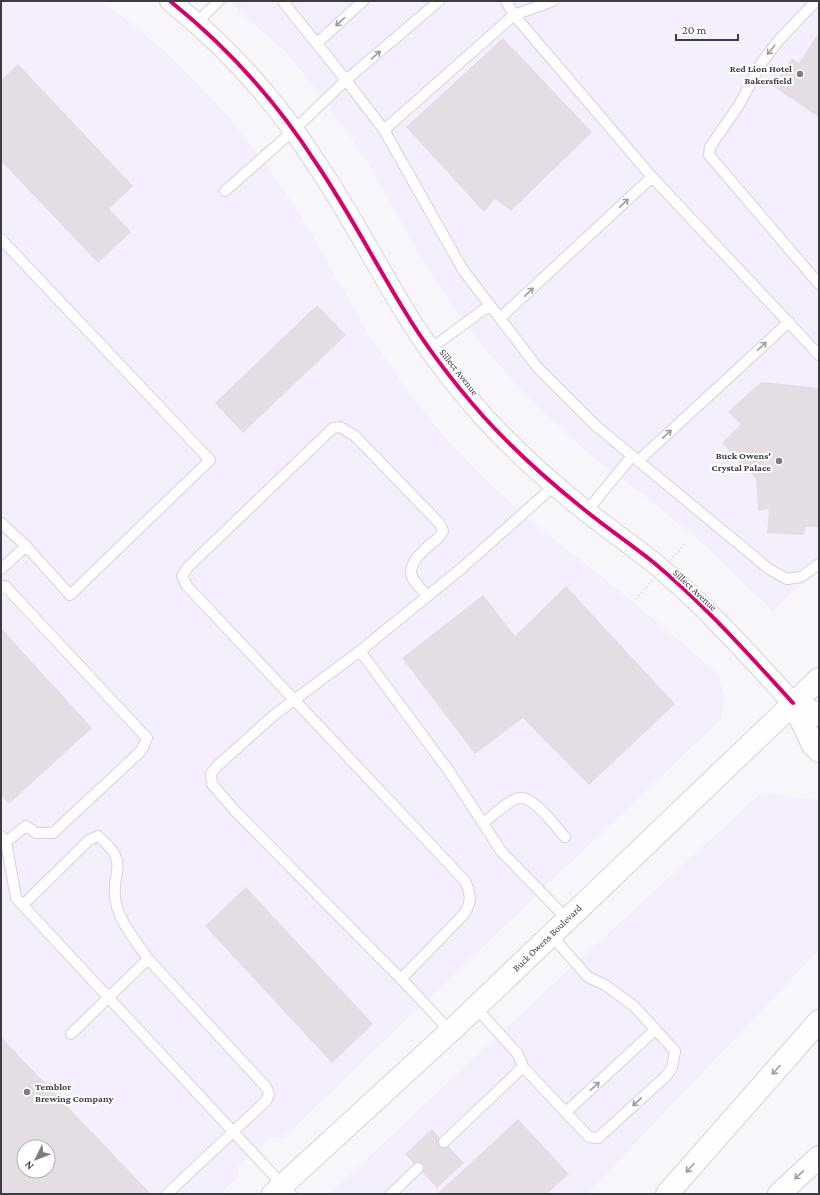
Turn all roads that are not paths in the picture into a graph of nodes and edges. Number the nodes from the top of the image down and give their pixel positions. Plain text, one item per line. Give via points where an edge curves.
1 (170, 1) edge
2 (219, 1) edge
3 (363, 1) edge
4 (439, 1) edge
5 (506, 1) edge
6 (553, 1) edge
7 (816, 1) edge
8 (285, 2) edge
9 (514, 15) junction
10 (196, 23) junction
11 (317, 43) junction
12 (346, 80) junction
13 (384, 130) junction
14 (293, 131) junction
15 (652, 177) junction
16 (226, 191) dead end
17 (1, 239) edge
18 (819, 284) edge
19 (490, 305) junction
20 (500, 318) junction
21 (789, 322) junction
22 (430, 349) junction
23 (819, 355) edge
24 (635, 458) junction
25 (555, 485) junction
26 (587, 512) junction
27 (1, 523) edge
28 (26, 546) junction
29 (819, 564) edge
30 (1, 569) edge
31 (2, 586) edge
32 (427, 596) junction
33 (360, 651) junction
34 (819, 679) edge
35 (295, 699) junction
36 (793, 703) junction
37 (819, 714) edge
38 (819, 751) edge
39 (483, 823) junction
40 (565, 837) dead end
41 (4, 839) edge
42 (6, 871) edge
43 (23, 905) junction
44 (567, 919) junction
45 (551, 935) junction
46 (148, 959) junction
47 (401, 979) junction
48 (110, 998) junction
49 (475, 1007) junction
50 (819, 1021) edge
51 (655, 1030) junction
52 (450, 1031) junction
53 (71, 1034) dead end
54 (523, 1067) junction
55 (566, 1112) junction
56 (233, 1132) junction
57 (444, 1142) dead end
58 (819, 1157) edge
59 (418, 1168) dead end
60 (282, 1191) edge
61 (167, 1194) edge
62 (391, 1194) edge
63 (667, 1194) edge
64 (779, 1194) edge

1 - 10 street, Sillect Avenue
2 - 10 lane
3 -> 11 lane
12 -> 4 lane
5 - 9 lane
6 - 9 lane
7 -> 18 lane via 762,62 739,105 710,147 709,155
8 - 11 lane
9 - 13 lane
9 - 15 lane
10 - 14 street, Sillect Avenue via 233,59
11 - 12 lane
12 - 13 lane
12 - 14 lane
13 - 19 lane via 463,270
14 - 16 lane
14 - 22 street, Sillect Avenue via 323,174 405,312
20 -> 15 lane
15 - 21 lane
17 - 28 lane via 210,460 70,595
19 - 20 lane
19 - 22 lane
20 - 24 lane via 538,368 595,425
21 - 23 lane
24 -> 21 lane
22 - 25 street, Sillect Avenue via 484,417
24 - 26 lane
24 - 29 lane via 770,569 787,579 801,577
25 - 26 street, Sillect Avenue
25 - 32 lane
26 - 36 street, Sillect Avenue via 685,590
27 - 28 lane
28 - 30 lane
31 - 41 lane via 147,738 141,751 53,833 36,833 26,826
32 - 33 lane
32 - 35 lane via 413,578 411,570 413,562 440,536 443,531 440,524 355,436 340,427 332,428 182,576 187,586
33 - 35 lane
33 - 39 lane via 449,771
34 - 36 main road, Buck Owens Boulevard
35 - 47 lane via 459,873 469,890 469,906 464,914
35 - 47 lane via 216,767 211,774 212,784 236,812
36 - 37 main road
36 - 38 main road via 813,745
36 - 44 main road, Buck Owens Boulevard
39 - 40 lane via 514,800 526,798
39 - 44 lane via 501,851
41 - 42 lane
42 - 43 lane via 16,898
43 - 46 lane via 89,840 98,836 114,852 119,868 116,903 124,922
43 - 48 lane
44 - 45 main road, Buck Owens Boulevard
45 - 49 main road, Buck Owens Boulevard
45 - 51 lane via 588,977 605,985 634,1006
46 - 48 lane
46 - 56 lane via 266,1087 269,1094 266,1101
47 - 52 lane
48 - 53 lane
48 - 56 lane
49 - 52 main road, Buck Owens Boulevard
49 - 54 lane via 518,1054
50 -> 63 main road
55 -> 51 lane
51 -> 55 lane via 675,1051 672,1068 666,1076 598,1138 590,1137
52 - 60 main road, Buck Owens Boulevard
54 - 55 lane
54 - 57 lane
56 - 60 lane
56 - 61 lane
58 -> 64 main road
59 - 62 lane

